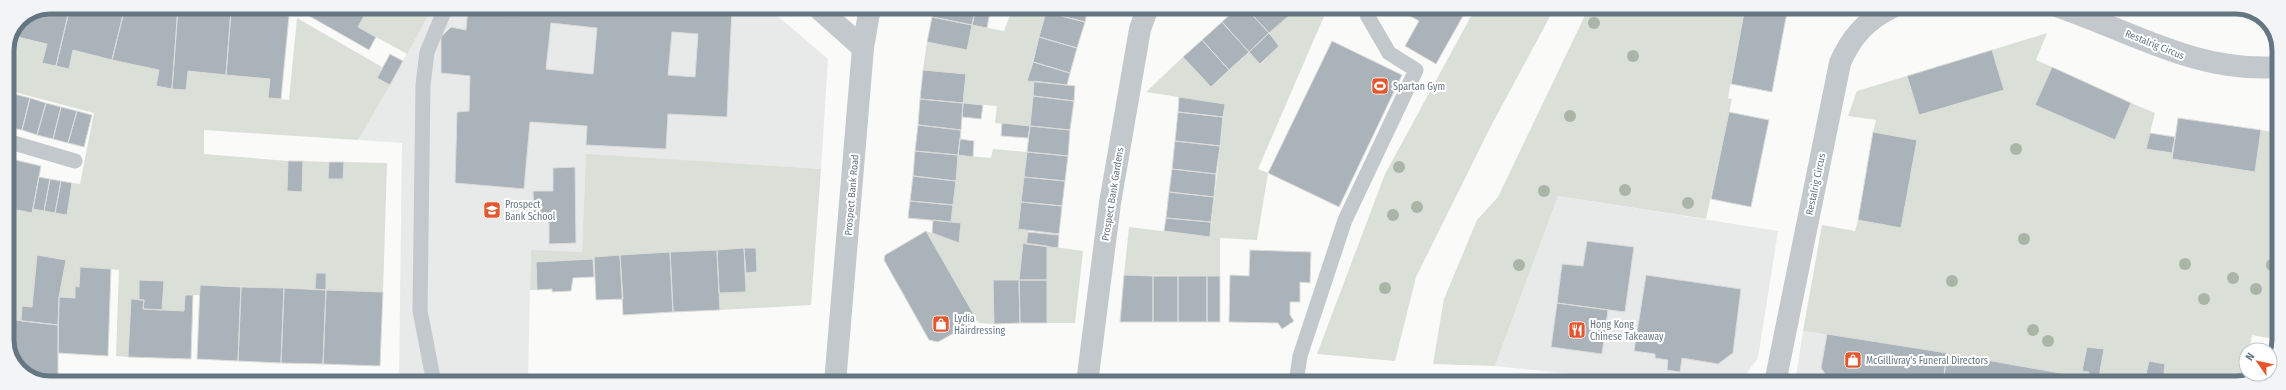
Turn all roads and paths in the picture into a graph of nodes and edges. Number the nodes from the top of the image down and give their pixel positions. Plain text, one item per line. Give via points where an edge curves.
1 (443, 14) edge
2 (825, 14) edge
3 (869, 14) edge
4 (1145, 14) edge
5 (1367, 14) edge
6 (1878, 14) edge
7 (2077, 14) edge
8 (863, 48) junction
9 (2272, 67) edge
10 (14, 144) edge
11 (75, 161) dead end
12 (433, 376) edge
13 (835, 376) edge
14 (1088, 376) edge
15 (1297, 376) edge
16 (1776, 376) edge

1 - 12 lane via 427,52 423,85 420,311
2 - 8 street
3 - 8 street, Prospect Bank Road
4 - 14 street, Prospect Bank Gardens via 1140,29 1110,203
5 - 15 lane via 1389,53 1416,70 1345,220 1300,356
6 - 16 street, Restalrig Circus via 1851,40 1840,63
7 - 9 street, Restalrig Circus via 2187,57 2244,67
8 - 13 street, Prospect Bank Road
10 - 11 lane

